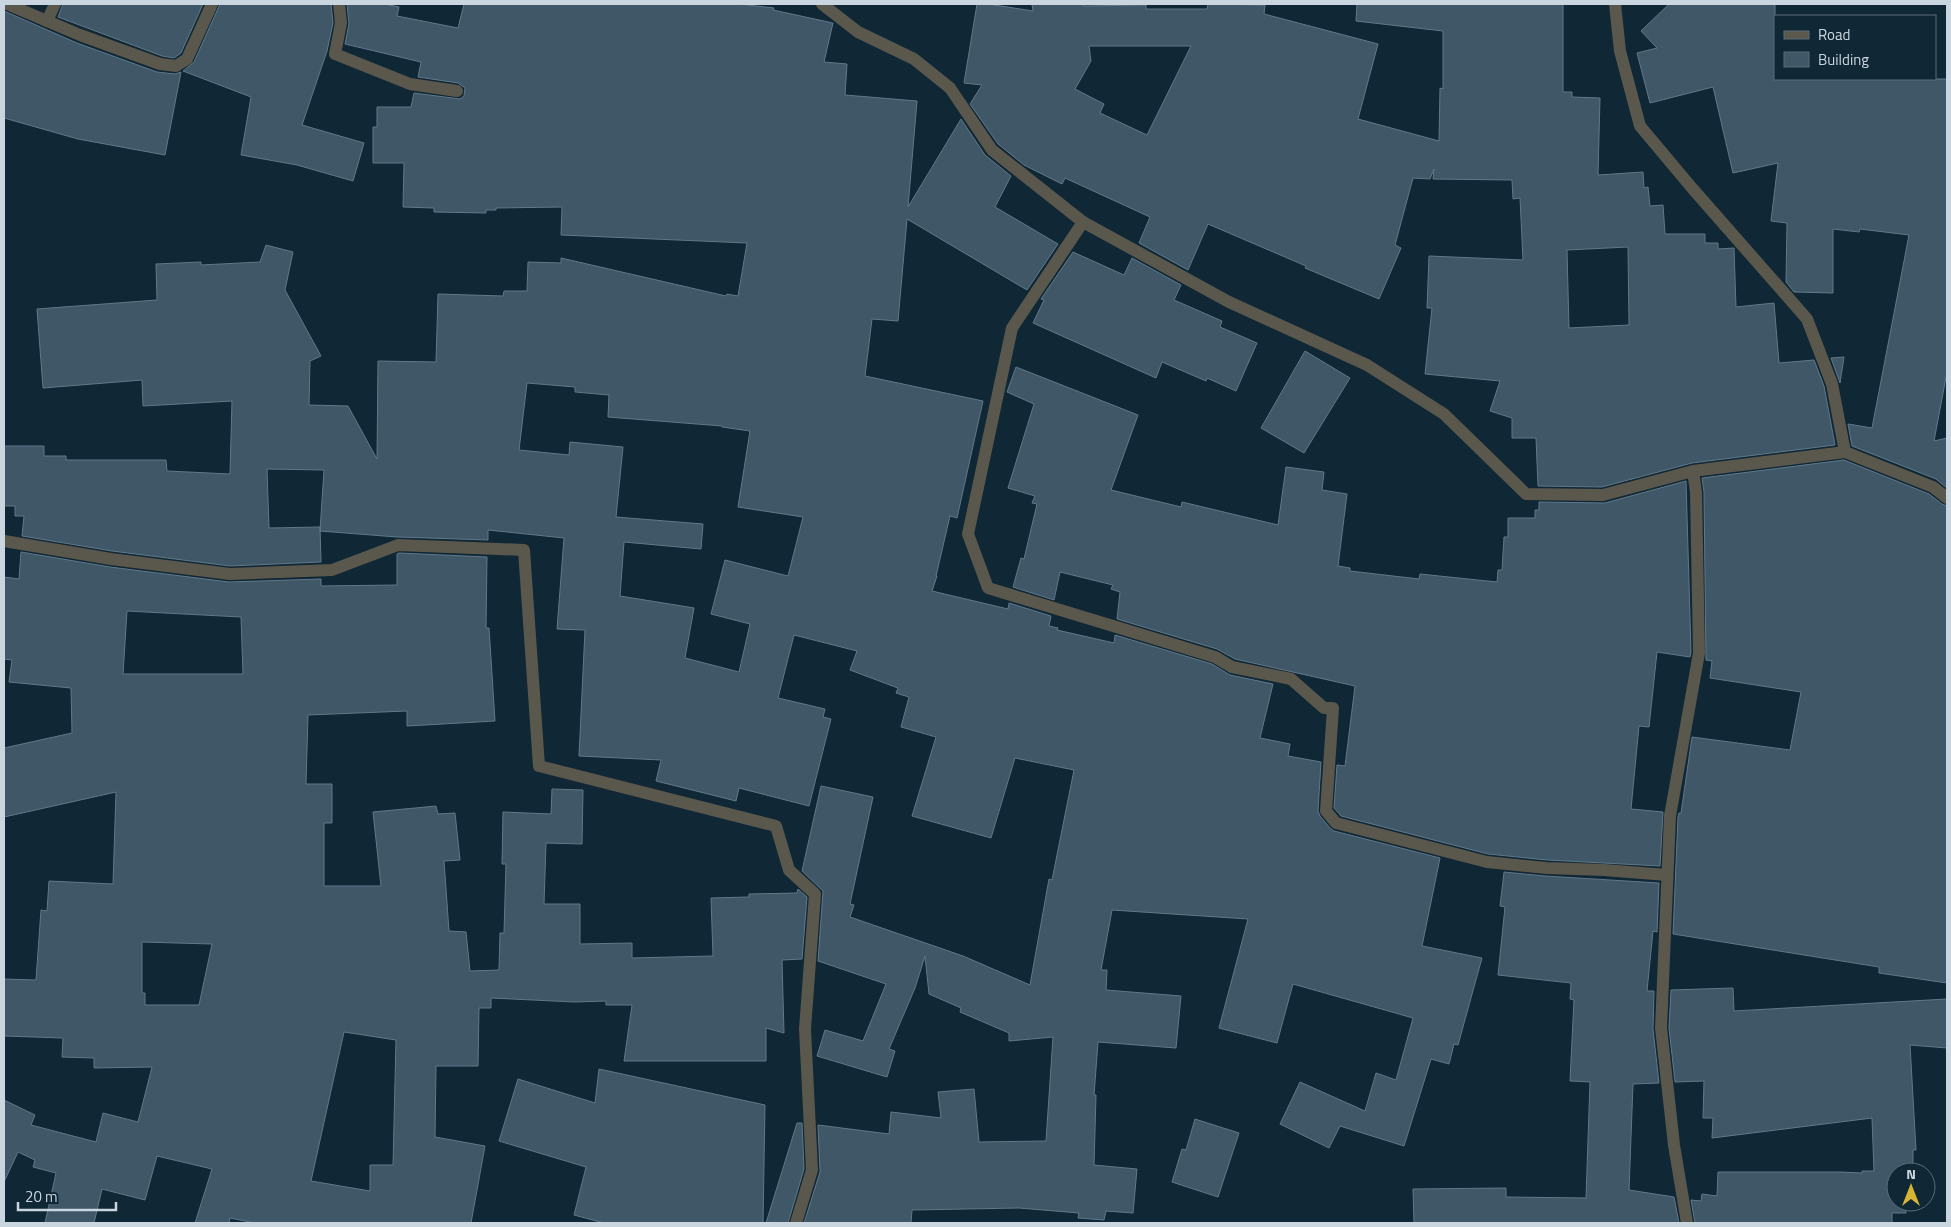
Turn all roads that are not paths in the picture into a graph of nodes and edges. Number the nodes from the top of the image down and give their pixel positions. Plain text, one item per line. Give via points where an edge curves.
1 (7, 4) edge
2 (55, 4) edge
3 (212, 4) edge
4 (339, 4) edge
5 (822, 4) edge
6 (1615, 4) edge
7 (47, 21) junction
8 (457, 91) dead end
9 (1084, 222) junction
10 (1845, 452) junction
11 (1693, 470) junction
12 (1947, 498) edge
13 (4, 541) edge
14 (1667, 875) junction
15 (796, 1223) edge
16 (1687, 1223) edge

1 - 7 street
2 - 7 street
3 - 7 street via 187,59 176,66 160,64
4 - 8 street via 341,24 335,54 410,84
5 - 9 street via 858,32 914,60 950,88 992,150
6 - 10 street via 1620,51 1640,126 1808,319 1832,384
9 - 11 street via 1229,302 1368,365 1444,414 1526,494 1602,495
9 - 14 street via 1012,328 968,534 988,588 1215,657 1232,667 1291,679 1324,708 1332,708 1326,811 1336,823 1487,862
10 - 11 street
10 - 12 street via 1933,487
11 - 14 street via 1699,653 1670,816
13 - 15 street via 230,574 332,570 398,545 524,550 539,766 776,826 789,870 815,894 805,1029 812,1170
14 - 16 street via 1661,1028 1674,1146

